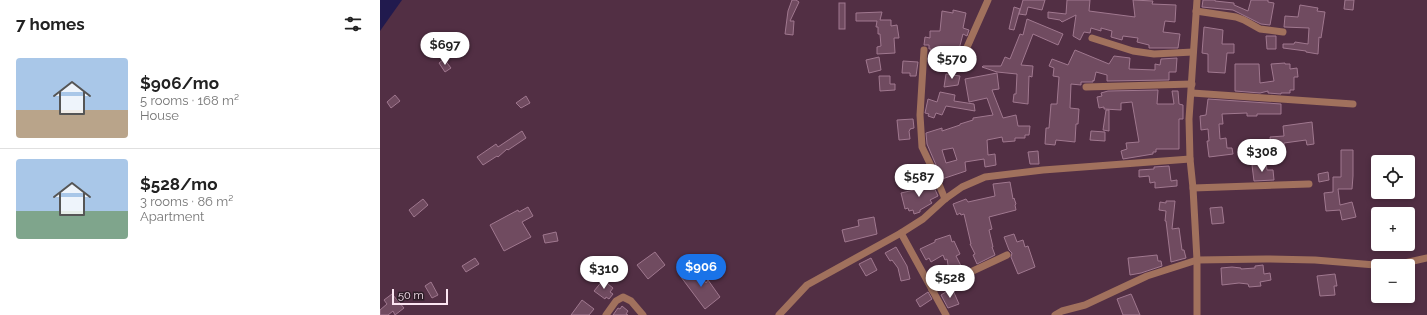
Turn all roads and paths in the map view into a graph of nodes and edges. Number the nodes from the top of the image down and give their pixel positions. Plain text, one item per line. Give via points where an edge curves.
1 (988, 0) edge
2 (1197, 0) edge
3 (1196, 11) junction
4 (1283, 32) dead end
5 (1092, 38) dead end
6 (924, 50) dead end
7 (1193, 52) junction
8 (964, 54) dead end
9 (1192, 84) junction
10 (1086, 87) dead end
11 (1192, 93) junction
12 (1353, 104) dead end
13 (1190, 159) junction
14 (1309, 184) dead end
15 (1193, 188) junction
16 (945, 199) junction
17 (901, 233) junction
18 (1007, 255) dead end
19 (1427, 258) edge
20 (1197, 260) junction
21 (932, 290) junction
22 (606, 315) edge
23 (643, 315) edge
24 (779, 315) edge
25 (946, 315) edge
26 (1055, 315) edge
27 (1197, 315) edge

1 - 8 street
2 - 3 street
3 - 4 street via 1236,17 1260,29
3 - 7 street
5 - 7 street via 1133,51 1154,54
6 - 16 street via 920,115 922,147
7 - 9 street
9 - 10 street
9 - 11 street
11 - 12 street
11 - 13 street
13 - 15 street
13 - 16 street via 985,177 962,187
14 - 15 street
15 - 20 street
16 - 17 street via 923,219
17 - 21 street
17 - 24 street via 806,285
18 - 21 street
19 - 20 street via 1400,264 1375,265 1266,259
20 - 26 street via 1146,276 1085,305
20 - 27 street
21 - 25 street
22 - 23 street via 616,301 623,297 631,301

